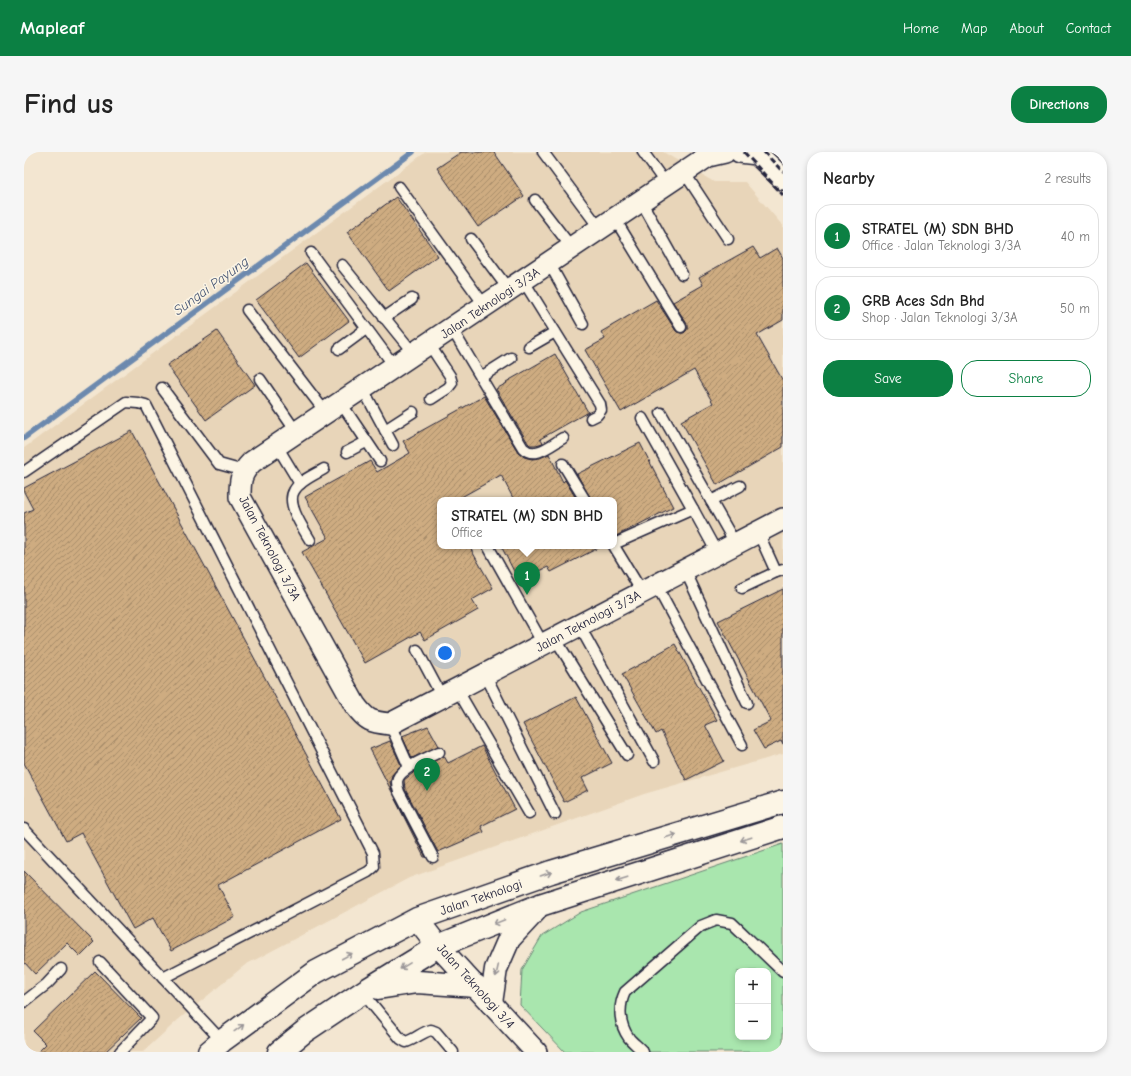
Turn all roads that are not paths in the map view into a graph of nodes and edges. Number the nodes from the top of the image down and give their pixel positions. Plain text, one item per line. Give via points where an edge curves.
1 (543, 152) edge
2 (643, 152) edge
3 (724, 152) edge
4 (740, 152) edge
5 (684, 172) junction
6 (783, 179) edge
7 (666, 184) junction
8 (399, 187) dead end
9 (535, 200) dead end
10 (641, 201) junction
11 (608, 224) junction
12 (728, 239) dead end
13 (471, 240) dead end
14 (572, 248) junction
15 (311, 253) dead end
16 (549, 263) junction
17 (342, 265) dead end
18 (682, 274) dead end
19 (516, 285) junction
20 (412, 299) dead end
21 (485, 306) junction
22 (247, 310) dead end
23 (384, 318) junction
24 (584, 324) dead end
25 (681, 327) dead end
26 (366, 329) junction
27 (452, 329) junction
28 (555, 332) junction
29 (529, 347) dead end
30 (339, 349) dead end
31 (421, 349) junction
32 (511, 358) dead end
33 (395, 367) junction
34 (481, 376) junction
35 (260, 379) dead end
36 (162, 388) dead end
37 (363, 388) junction
38 (431, 399) dead end
39 (333, 408) junction
40 (413, 412) dead end
41 (661, 413) dead end
42 (591, 418) dead end
43 (642, 418) dead end
44 (385, 430) junction
45 (296, 433) junction
46 (563, 438) dead end
47 (366, 442) junction
48 (393, 445) dead end
49 (277, 446) junction
50 (347, 452) dead end
51 (380, 461) dead end
52 (563, 464) dead end
53 (324, 469) dead end
54 (244, 471) junction
55 (24, 472) edge
56 (300, 484) junction
57 (740, 486) dead end
58 (583, 497) edge
59 (711, 501) junction
60 (693, 509) junction
61 (783, 519) edge
62 (758, 532) junction
63 (310, 540) dead end
64 (736, 543) junction
65 (617, 544) edge
66 (490, 549) edge
67 (617, 549) edge
68 (717, 553) junction
69 (685, 570) junction
70 (780, 571) edge
71 (742, 588) dead end
72 (649, 589) junction
73 (579, 625) junction
74 (549, 641) junction
75 (417, 650) dead end
76 (485, 674) junction
77 (450, 693) junction
78 (747, 703) dead end
79 (390, 724) junction
80 (742, 745) dead end
81 (439, 752) dead end
82 (627, 755) dead end
83 (654, 762) dead end
84 (409, 767) junction
85 (783, 802) edge
86 (529, 813) dead end
87 (555, 814) dead end
88 (783, 827) edge
89 (24, 829) edge
90 (433, 857) dead end
91 (540, 905) junction
92 (417, 920) junction
93 (438, 946) junction
94 (100, 962) dead end
95 (61, 969) dead end
96 (783, 972) edge
97 (163, 978) junction
98 (476, 986) junction
99 (365, 991) junction
100 (24, 1002) edge
101 (491, 1003) junction
102 (215, 1046) edge
103 (283, 1051) edge
104 (120, 1052) edge
105 (454, 1052) edge
106 (536, 1052) edge
107 (643, 1052) edge

1 - 11 lane
2 - 7 lane
3 - 5 street, Jalan Teknologi 3/3A via 708,156
4 - 6 street via 757,154
5 - 7 street, Jalan Teknologi 3/3A
5 - 12 lane
7 - 10 street, Jalan Teknologi 3/3A
8 - 21 lane
9 - 14 lane
10 - 11 street, Jalan Teknologi 3/3A
10 - 18 lane
11 - 14 street, Jalan Teknologi 3/3A
11 - 25 lane
13 - 19 lane
14 - 16 street, Jalan Teknologi 3/3A
15 - 26 lane
16 - 19 street, Jalan Teknologi 3/3A
16 - 24 lane
17 - 23 lane
19 - 21 street, Jalan Teknologi 3/3A
19 - 28 lane
20 - 23 lane
21 - 27 street, Jalan Teknologi 3/3A
22 - 39 lane
23 - 31 lane
26 - 30 lane
26 - 33 lane
27 - 31 street, Jalan Teknologi 3/3A
27 - 34 lane
28 - 29 lane
28 - 42 lane via 600,404 597,415
31 - 33 street, Jalan Teknologi 3/3A
31 - 38 lane via 450,376 452,383
32 - 34 lane
33 - 37 street, Jalan Teknologi 3/3A
34 - 46 lane via 523,448 528,452 539,452
35 - 45 lane
36 - 54 lane via 219,464
37 - 39 street, Jalan Teknologi 3/3A
37 - 44 lane
39 - 45 street, Jalan Teknologi 3/3A
39 - 47 lane
40 - 44 lane
41 - 59 lane
43 - 60 lane
44 - 48 lane
45 - 49 street, Jalan Teknologi 3/3A
47 - 50 lane
47 - 51 lane
49 - 54 street, Jalan Teknologi 3/3A via 252,462
49 - 56 lane
52 - 58 lane
53 - 56 lane
54 - 79 street, Jalan Teknologi 3/3A via 240,483 240,497 355,705 363,716 376,722
55 - 97 lane via 126,402 146,405 373,853 374,867 368,872
56 - 63 lane via 293,491 292,505
57 - 59 lane
59 - 64 lane
60 - 65 lane
60 - 68 lane
61 - 62 street, Jalan Teknologi 3/3A
62 - 64 street, Jalan Teknologi 3/3A
62 - 70 lane
64 - 68 street, Jalan Teknologi 3/3A
66 - 74 lane
67 - 72 lane
68 - 69 street, Jalan Teknologi 3/3A
69 - 72 street, Jalan Teknologi 3/3A
69 - 78 lane
70 - 71 lane
72 - 73 street, Jalan Teknologi 3/3A
72 - 80 lane
73 - 74 street, Jalan Teknologi 3/3A
73 - 83 lane
74 - 76 street, Jalan Teknologi 3/3A
74 - 82 lane
75 - 77 lane
76 - 77 street, Jalan Teknologi 3/3A
76 - 87 lane
77 - 79 street, Jalan Teknologi 3/3A
77 - 86 lane
79 - 84 lane
81 - 84 lane
84 - 90 lane via 399,774 396,782
92 -> 85 street, Jalan Teknologi via 551,872
88 -> 91 street
89 - 97 lane
91 -> 93 street
91 -> 101 street via 509,939 496,969
92 - 93 street, Jalan Teknologi 3/4
102 -> 92 street, Jalan Teknologi via 316,972
93 - 98 street, Jalan Teknologi 3/4
93 -> 99 street
94 - 104 lane via 152,1018
95 - 100 lane
96 - 107 lane via 732,923 716,920 701,926 625,992 620,1013 624,1027 629,1038
97 - 102 lane
98 - 99 street via 417,982
98 - 101 street, Jalan Teknologi 3/4
99 - 103 street via 305,1031
99 - 105 lane via 401,1039 406,1042 413,1040 425,1031 431,1030 436,1032
101 - 106 street, Jalan Teknologi 3/4

